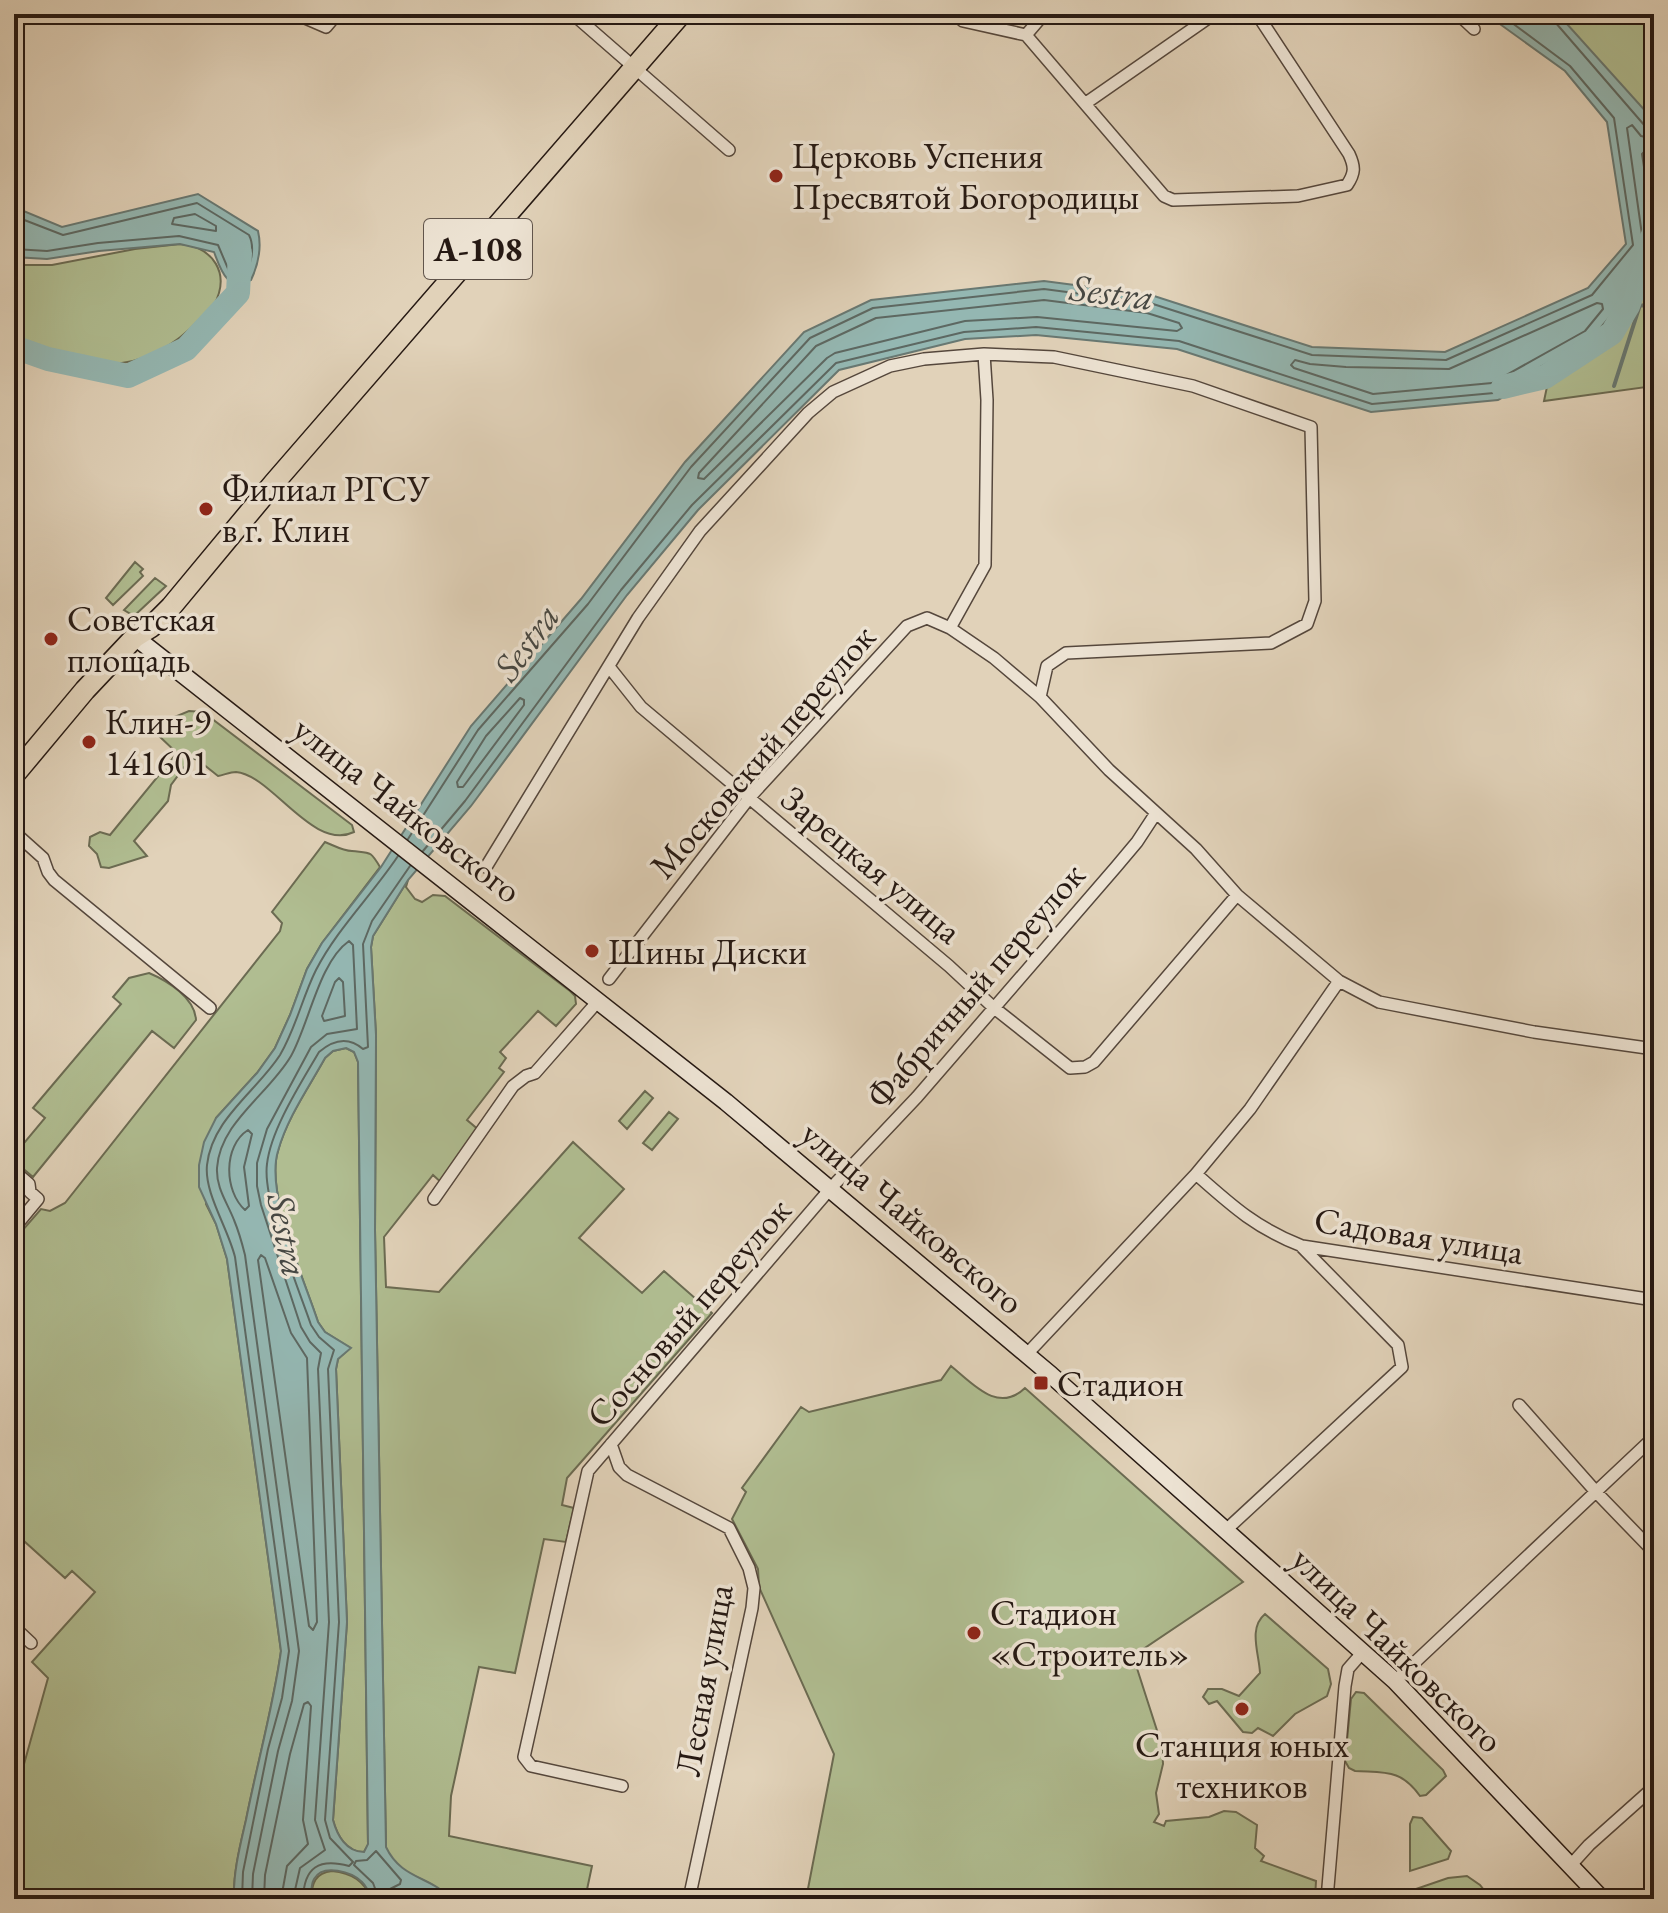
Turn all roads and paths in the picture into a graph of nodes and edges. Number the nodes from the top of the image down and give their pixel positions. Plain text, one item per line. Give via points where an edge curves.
1 (296, 14) edge
2 (337, 14) edge
3 (573, 14) edge
4 (681, 14) edge
5 (955, 14) edge
6 (1044, 14) edge
7 (1214, 14) edge
8 (1257, 14) edge
9 (1458, 14) edge
10 (1474, 29) dead end
11 (1026, 35) junction
12 (635, 68) junction
13 (1086, 103) junction
14 (729, 150) dead end
15 (984, 354) junction
16 (950, 628) junction
17 (135, 637) junction
18 (610, 668) junction
19 (1040, 697) junction
20 (14, 775) edge
21 (750, 797) junction
22 (1156, 813) junction
23 (14, 832) edge
24 (486, 867) dead end
25 (1237, 895) junction
26 (609, 979) dead end
27 (1339, 981) junction
28 (599, 1000) junction
29 (993, 1007) junction
30 (210, 1008) dead end
31 (1654, 1049) edge
32 (14, 1171) edge
33 (1196, 1174) junction
34 (830, 1189) junction
35 (434, 1199) dead end
36 (14, 1228) edge
37 (1302, 1246) junction
38 (1654, 1300) edge
39 (1027, 1354) junction
40 (1519, 1405) dead end
41 (1654, 1437) edge
42 (611, 1444) junction
43 (1597, 1493) junction
44 (1226, 1530) junction
45 (1654, 1552) edge
46 (14, 1627) edge
47 (31, 1643) dead end
48 (1362, 1653) junction
49 (1395, 1681) junction
50 (622, 1786) dead end
51 (1654, 1787) edge
52 (1570, 1866) junction
53 (689, 1899) edge
54 (1327, 1899) edge
55 (1602, 1899) edge

1 - 2 street via 326,27
3 - 12 street
4 - 12 highway, А-108
5 - 11 street via 963,21
6 - 11 street
7 - 13 street
8 - 13 street via 1349,154 1354,176 1347,185 1298,196 1173,200 1157,190
9 - 10 street
11 - 13 street
12 - 14 street
12 - 17 highway, А-108 via 171,607
15 - 16 street via 985,565
15 - 18 street via 890,366 833,392 700,531 638,618
15 - 19 street via 1054,357 1193,386 1311,427 1315,601 1307,624 1271,643 1066,653 1047,666
16 - 19 street, Московский переулок
16 - 21 street, Московский переулок via 927,618 907,626
17 - 20 highway, А-108
17 - 28 street, улица Чайковского
18 - 21 street, Зарецкая улица via 641,707
18 - 24 street
19 - 22 street, Московский переулок
21 - 26 street, Московский переулок
21 - 29 street, Зарецкая улица
22 - 25 street, Московский переулок
22 - 29 street, Фабричный переулок via 1137,842
23 - 30 street via 43,858 54,880
25 - 27 street, Московский переулок
25 - 29 street, Зарецкая улица via 1085,1067 1070,1068
27 - 31 street, Московский переулок via 1379,1002
27 - 33 street via 1250,1109
28 - 34 street, улица Чайковского
28 - 35 street via 535,1073 513,1086
29 - 34 street, Фабричный переулок
32 - 36 street via 38,1199
33 - 37 street, Садовая улица via 1245,1217
33 - 39 street
34 - 39 street, улица Чайковского
34 - 42 street, Сосновый переулок
37 - 38 street, Садовая улица
37 - 44 street via 1398,1345 1402,1367
39 - 44 street, улица Чайковского
40 - 43 street
41 - 43 street
42 - 50 street, Сосновый переулок via 588,1471 524,1757 531,1766
42 - 53 street, Лесная улица via 627,1475 729,1528 752,1579 752,1608
43 - 45 street
43 - 49 street
44 - 48 street, улица Чайковского
46 - 47 street
48 - 49 street, улица Чайковского
48 - 54 street via 1346,1678
49 - 52 street, улица Чайковского
51 - 52 street
52 - 55 street, улица Чайковского

